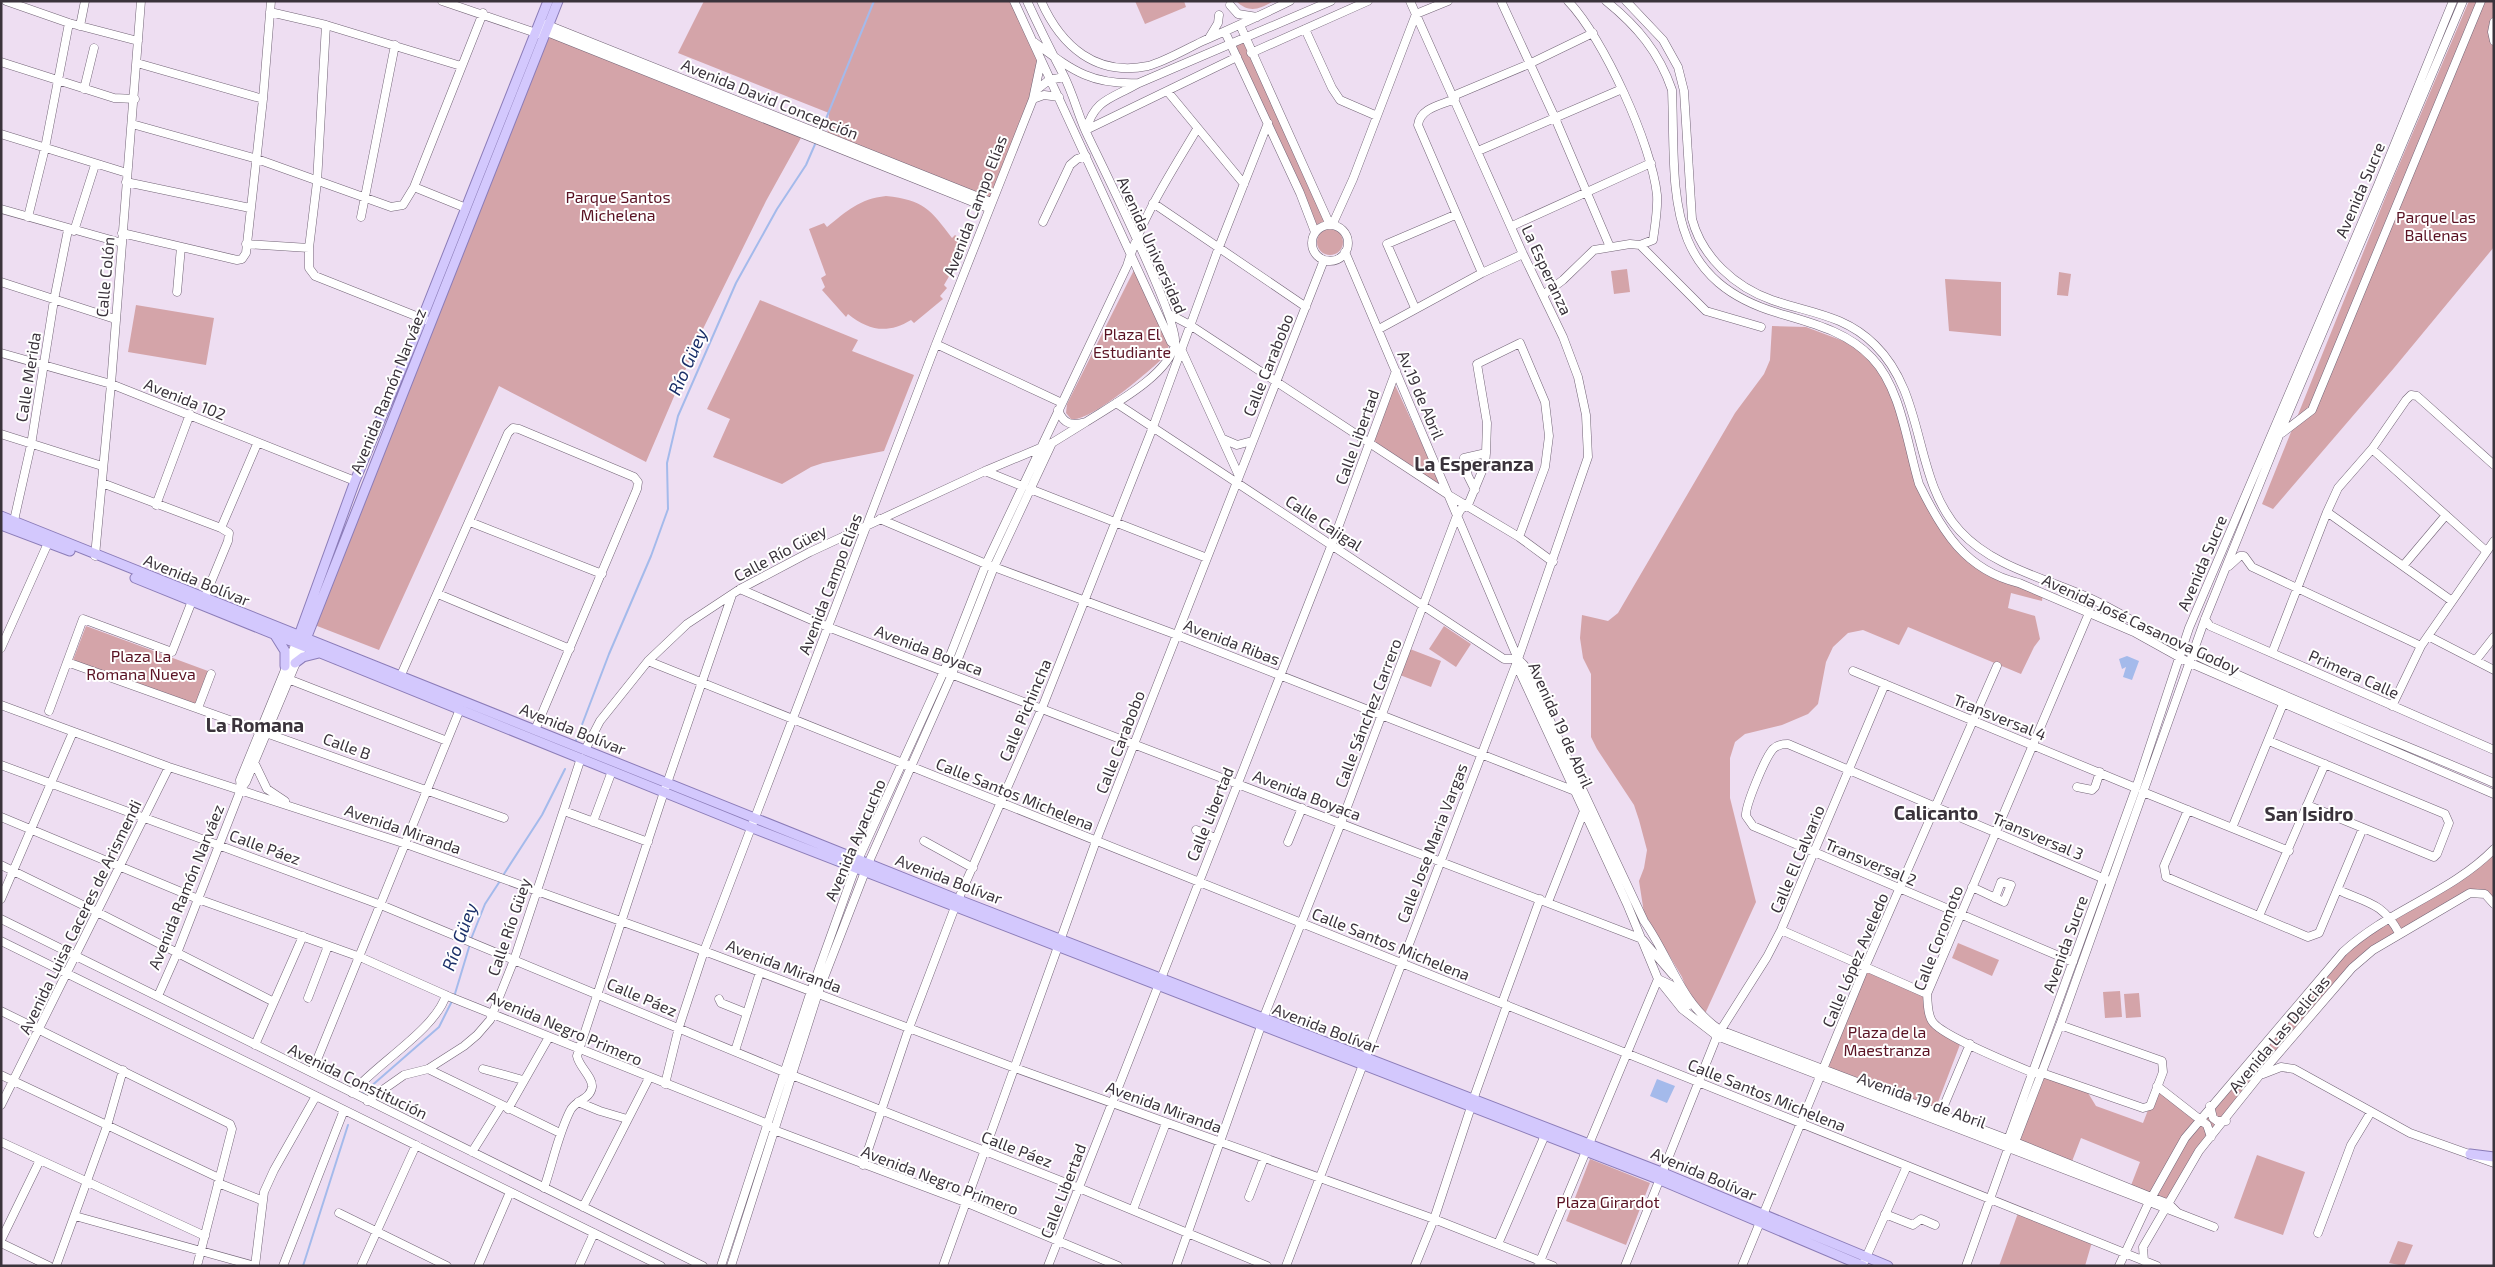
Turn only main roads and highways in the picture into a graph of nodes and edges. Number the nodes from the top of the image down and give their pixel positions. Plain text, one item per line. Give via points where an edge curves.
1 (548, 1) edge
2 (558, 1) edge
3 (426, 321) junction
4 (1, 516) edge
5 (1, 525) edge
6 (13, 525) junction
7 (310, 617) junction
8 (277, 631) junction
9 (301, 641) junction
10 (318, 643) junction
11 (321, 653) junction
12 (565, 747) junction
13 (581, 753) junction
14 (752, 823) junction
15 (1472, 1104) junction
16 (1587, 1147) junction
17 (2470, 1154) road end
18 (2494, 1157) edge
19 (1863, 1263) edge
20 (1888, 1266) edge

1 - 3 main road, Avenida Ramón Narváez via 466,208
2 - 3 main road, Avenida Ramón Narváez
3 - 7 main road, Avenida Ramón Narváez
3 - 7 main road, Avenida Ramón Narváez via 355,482
4 - 6 main road, Avenida Bolívar
5 - 6 main road, Avenida Bolívar
6 - 8 main road, Avenida Bolívar
6 - 8 main road, Avenida Bolívar via 48,543 192,601
7 - 8 main road
7 - 9 main road, Avenida Ramón Narváez
7 - 10 main road
8 - 9 main road, Avenida Bolívar
8 - 11 main road via 290,665 303,657
9 - 10 main road, Avenida Bolívar
9 - 11 main road, Avenida Bolívar
10 - 12 main road, Avenida Bolívar via 535,730
11 - 12 main road, Avenida Bolívar
12 - 13 main road, Avenida Bolívar
13 - 14 main road, Avenida Bolívar via 668,783
13 - 14 main road, Avenida Bolívar via 612,771
14 - 15 main road, Avenida Bolívar
15 - 16 main road, Avenida Bolívar
15 - 16 main road, Avenida Bolívar via 1545,1136
16 - 19 main road, Avenida Bolívar
17 - 18 main road
19 - 20 main road, Avenida Bolívar

